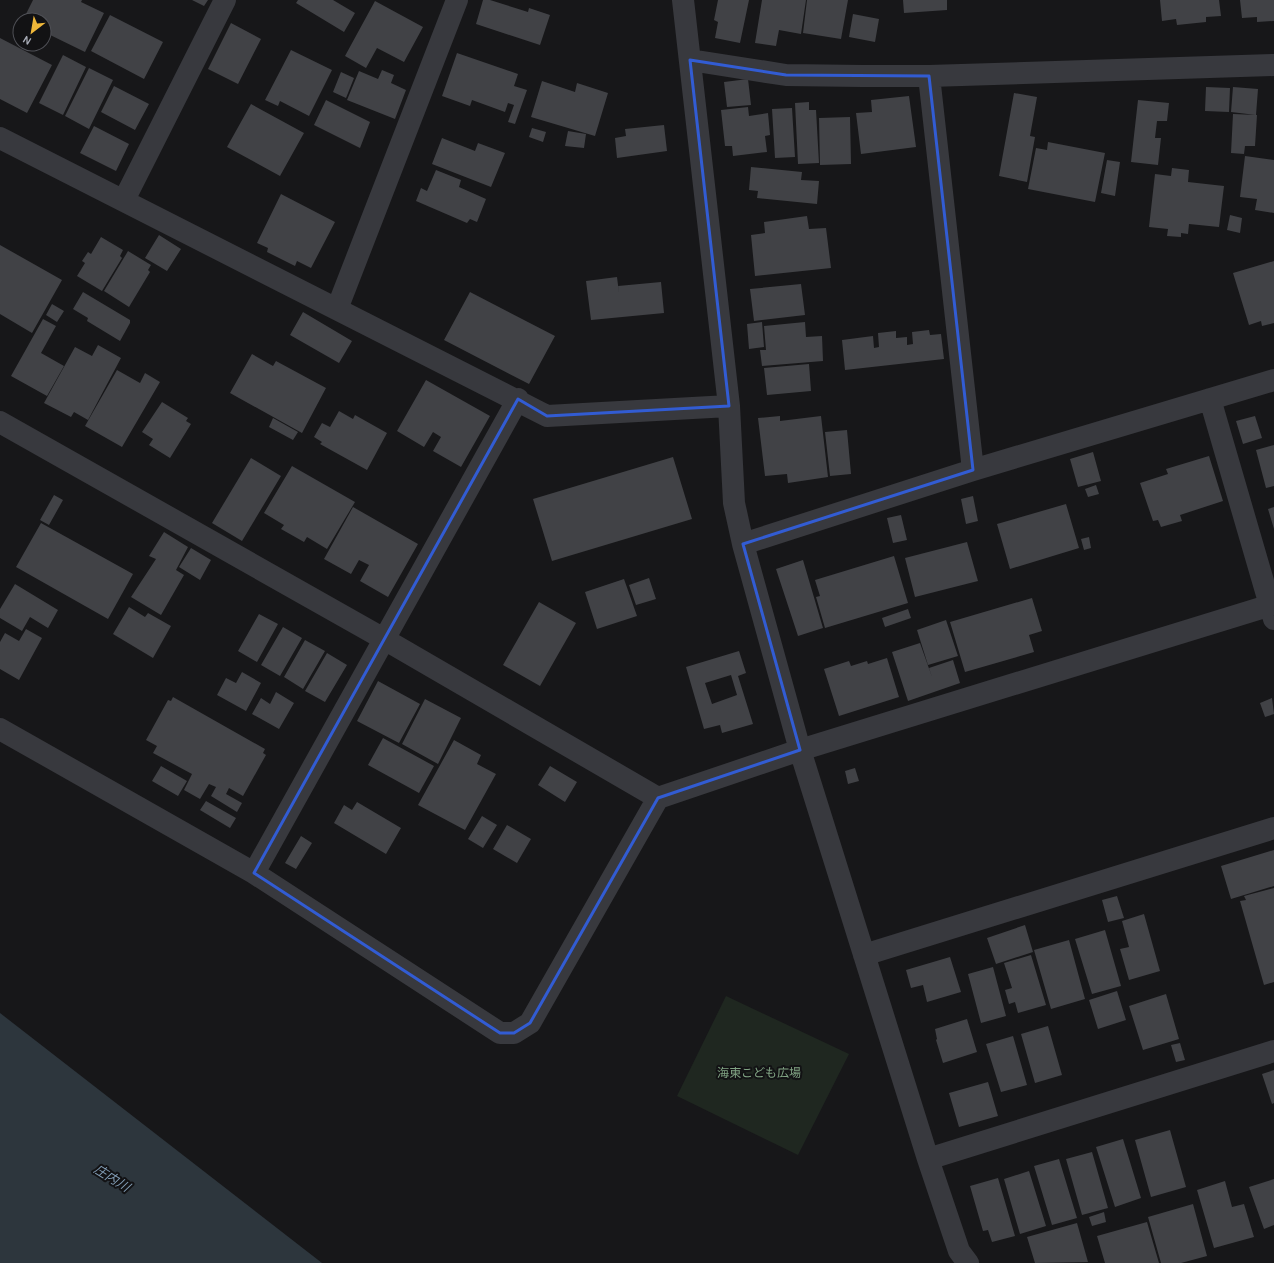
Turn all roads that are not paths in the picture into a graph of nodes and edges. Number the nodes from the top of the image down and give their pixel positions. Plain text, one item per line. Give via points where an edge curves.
1 (225, 0) edge
2 (457, 0) edge
3 (683, 0) edge
4 (690, 60) junction
5 (1274, 65) edge
6 (929, 76) junction
7 (0, 138) edge
8 (124, 200) junction
9 (337, 309) junction
10 (1274, 380) edge
11 (1210, 399) junction
12 (518, 400) junction
13 (729, 406) junction
14 (0, 422) edge
15 (973, 470) junction
16 (742, 544) junction
17 (1273, 610) edge
18 (384, 639) junction
19 (0, 729) edge
20 (800, 750) junction
21 (658, 798) junction
22 (1274, 828) edge
23 (254, 873) junction
24 (864, 955) junction
25 (1274, 1051) edge
26 (928, 1159) junction
27 (968, 1263) edge

1 - 8 street
2 - 9 street
3 - 4 street
4 - 6 street via 786,75
4 - 13 street
5 - 6 street
6 - 15 street
7 - 8 street
8 - 9 street
9 - 12 street
10 - 11 street
11 - 15 street
11 - 17 street
12 - 13 street via 547,416
12 - 18 street
13 - 16 street via 734,503
14 - 18 street
15 - 16 street
16 - 20 street
17 - 20 street
18 - 21 street
18 - 23 street
19 - 23 street
20 - 21 street
20 - 24 street
21 - 23 street via 530,1023 514,1033 500,1033
22 - 24 street
24 - 26 street
25 - 26 street
26 - 27 street via 959,1251

